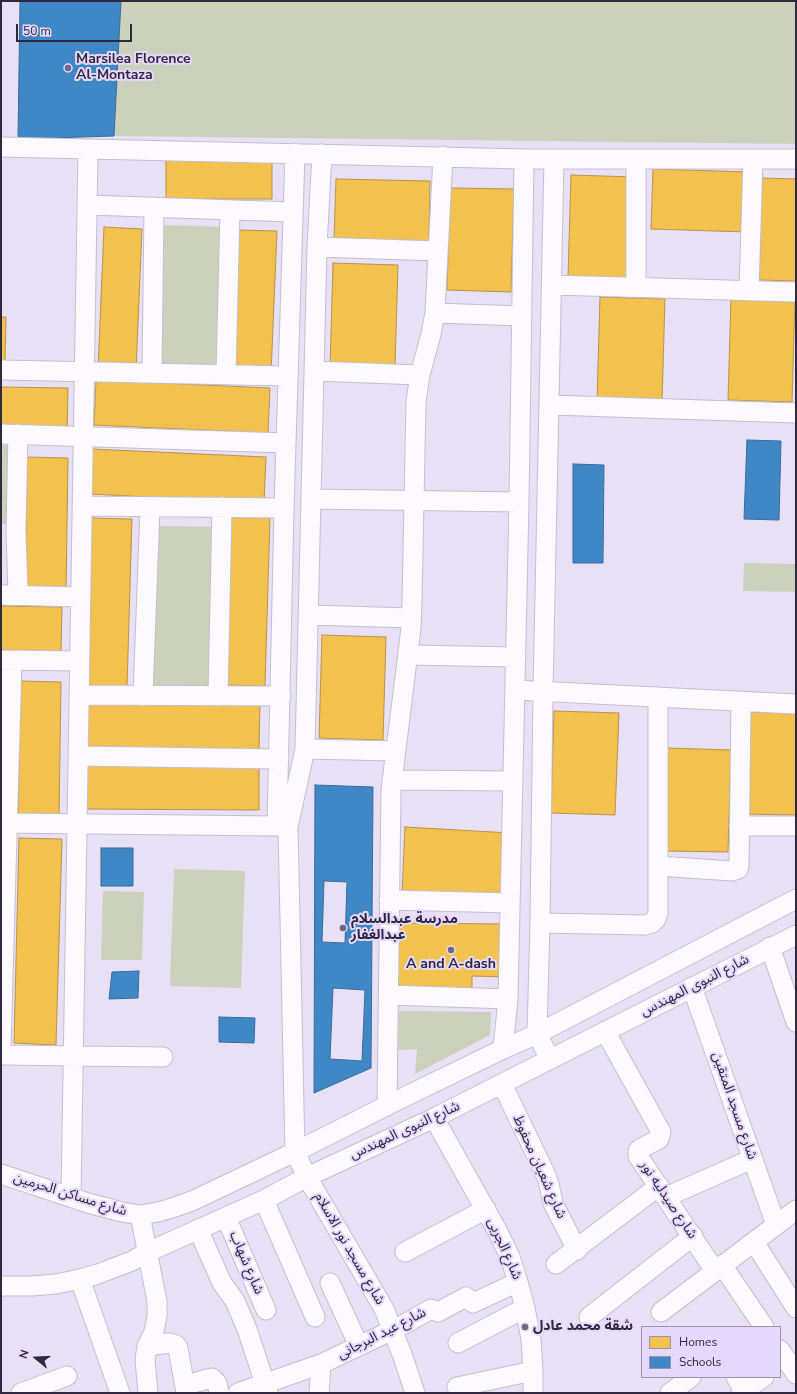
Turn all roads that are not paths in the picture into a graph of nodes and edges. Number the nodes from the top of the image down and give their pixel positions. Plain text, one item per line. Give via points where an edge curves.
1 (1, 147) edge
2 (88, 149) junction
3 (295, 153) junction
4 (322, 154) junction
5 (443, 156) junction
6 (524, 159) junction
7 (554, 159) junction
8 (636, 159) junction
9 (753, 159) junction
10 (796, 159) edge
11 (87, 205) junction
12 (154, 207) junction
13 (230, 210) junction
14 (292, 212) junction
15 (317, 247) junction
16 (438, 251) junction
17 (552, 285) junction
18 (636, 287) junction
19 (749, 291) junction
20 (796, 292) edge
21 (435, 313) junction
22 (522, 316) junction
23 (1, 370) edge
24 (314, 371) junction
25 (84, 372) junction
26 (152, 373) junction
27 (226, 374) junction
28 (420, 375) junction
29 (288, 376) junction
30 (550, 406) junction
31 (796, 413) edge
32 (9, 434) edge
33 (83, 436) junction
34 (286, 443) junction
35 (311, 499) junction
36 (414, 501) junction
37 (519, 502) junction
38 (82, 506) junction
39 (150, 507) junction
40 (222, 507) junction
41 (284, 508) junction
42 (9, 531) edge
43 (9, 595) edge
44 (80, 597) junction
45 (309, 615) junction
46 (411, 618) junction
47 (408, 655) junction
48 (516, 657) junction
49 (7, 660) edge
50 (79, 661) junction
51 (515, 690) junction
52 (542, 691) junction
53 (79, 695) junction
54 (143, 696) junction
55 (218, 696) junction
56 (281, 696) junction
57 (658, 697) junction
58 (741, 701) junction
59 (796, 704) edge
60 (305, 749) junction
61 (396, 751) junction
62 (5, 756) edge
63 (78, 756) junction
64 (279, 759) junction
65 (392, 780) junction
66 (513, 781) junction
67 (5, 823) edge
68 (77, 824) junction
69 (739, 826) junction
70 (796, 826) edge
71 (283, 827) junction
72 (658, 866) junction
73 (796, 899) edge
74 (390, 900) junction
75 (510, 903) junction
76 (540, 923) junction
77 (796, 935) edge
78 (770, 947) junction
79 (692, 987) junction
80 (389, 995) junction
81 (508, 999) junction
82 (796, 1022) edge
83 (605, 1031) junction
84 (537, 1034) junction
85 (1, 1048) edge
86 (503, 1049) junction
87 (1, 1055) edge
88 (73, 1056) junction
89 (163, 1057) dead end
90 (550, 1059) junction
91 (502, 1084) junction
92 (387, 1106) junction
93 (434, 1118) junction
94 (295, 1152) junction
95 (752, 1159) junction
96 (1, 1174) edge
97 (307, 1177) junction
98 (662, 1191) junction
99 (71, 1197) junction
100 (264, 1200) junction
101 (486, 1209) junction
102 (796, 1210) edge
103 (140, 1215) junction
104 (226, 1216) junction
105 (776, 1225) junction
106 (198, 1229) junction
107 (693, 1236) junction
108 (754, 1242) junction
109 (577, 1250) junction
110 (148, 1252) junction
111 (405, 1252) dead end
112 (556, 1264) dead end
113 (719, 1268) junction
114 (80, 1279) junction
115 (518, 1282) junction
116 (330, 1283) dead end
117 (1, 1286) edge
118 (525, 1308) junction
119 (796, 1308) edge
120 (266, 1310) dead end
121 (661, 1312) dead end
122 (315, 1317) dead end
123 (589, 1317) dead end
124 (763, 1326) edge
125 (393, 1329) junction
126 (458, 1343) dead end
127 (147, 1346) junction
128 (359, 1346) junction
129 (321, 1364) junction
130 (533, 1371) junction
131 (67, 1376) dead end
132 (762, 1378) edge
133 (457, 1387) dead end
134 (740, 1387) edge
135 (267, 1388) edge
136 (186, 1389) edge
137 (21, 1393) edge
138 (120, 1393) edge
139 (148, 1393) edge
140 (218, 1393) edge
141 (238, 1393) edge
142 (319, 1393) edge
143 (415, 1393) edge
144 (533, 1393) edge

1 - 2 street
2 - 3 street
2 - 11 street
3 - 4 street
3 - 14 street
4 - 5 street
4 - 15 street
5 - 6 street
5 - 16 street
6 - 7 street
6 - 22 street
7 - 8 street
7 - 17 street
8 - 9 street
8 - 18 street
9 - 10 street
9 - 19 street
11 - 12 street
11 - 25 street
12 - 13 street
12 - 26 street
13 - 14 street
13 - 27 street
14 - 29 street
15 - 16 street
15 - 24 street
16 - 21 street
17 - 18 street
17 - 30 street
18 - 19 street
19 - 20 street
21 - 22 street
21 - 28 street
22 - 37 street
23 - 25 street
24 - 28 street
24 - 35 street
25 - 26 street
25 - 33 street
26 - 27 street
27 - 29 street
28 - 36 street via 416,401
29 - 34 street
30 - 31 street
30 - 52 street
32 - 33 street
32 - 42 street
33 - 34 street
33 - 38 street
34 - 41 street
35 - 36 street
35 - 45 street
36 - 37 street
36 - 46 street
37 - 48 street
38 - 39 street
38 - 44 street
39 - 40 street
39 - 54 street
40 - 41 street
40 - 55 street
41 - 56 street
42 - 43 street
43 - 44 street
44 - 50 street
45 - 46 street
45 - 60 street
46 - 47 street
47 - 48 street
47 - 61 street
48 - 51 street
49 - 50 street
49 - 62 street
50 - 53 street
51 - 52 street
51 - 66 street
52 - 57 street
52 - 76 street
53 - 54 street
53 - 63 street
54 - 55 street
55 - 56 street
56 - 64 street
57 - 58 street
57 - 72 street
58 - 59 street
58 - 69 street
60 - 61 street
60 - 71 street
61 - 65 street
62 - 67 street
63 - 64 street
63 - 68 street
64 - 71 street
65 - 66 street
65 - 74 street
66 - 75 street
67 - 68 street
67 - 85 street
68 - 71 street
68 - 88 street
69 - 70 street
69 - 72 street via 739,866 735,870
71 - 94 street
72 - 76 street via 658,913 652,923
73 - 84 street, شارع النبوى المهندس
74 - 75 street
74 - 80 street
75 - 81 street
76 - 84 street
77 - 78 street, شارع النبوى المهندس
78 - 79 street, شارع النبوى المهندس
78 - 82 street
79 - 83 street, شارع النبوى المهندس
79 - 95 street, شارع مسجد المتقين
80 - 81 street
80 - 92 street
81 - 86 street
83 - 90 street, شارع النبوى المهندس
83 - 98 street, شارع صيدليه نور via 661,1132 659,1139 640,1149 638,1153
84 - 86 street, شارع النبوى المهندس
84 - 90 street
86 - 92 street, شارع النبوى المهندس
87 - 88 street
88 - 89 street
88 - 99 street
90 - 91 street, شارع النبوى المهندس
91 - 93 street, شارع النبوى المهندس
91 - 109 street, شارع شعبان محفوظ via 545,1173 554,1204
92 - 94 street, شارع النبوى المهندس
93 - 97 street, شارع النبوى المهندس
93 - 101 street, شارع الجربى
94 - 97 street, شارع مسجد نور الاسلام
94 - 103 street, شارع النبوى المهندس via 192,1201
95 - 98 street
95 - 105 street, شارع مسجد المتقين
96 - 99 street, شارع مساكن الحرمين
97 - 100 street, شارع النبوى المهندس
97 - 125 street, شارع مسجد نور الاسلام via 374,1290
98 - 107 street, شارع صيدليه نور
98 - 109 street
99 - 103 street, شارع مساكن الحرمين via 105,1208
100 - 104 street, شارع النبوى المهندس
100 - 122 street
101 - 111 street
101 - 115 street, شارع الجربى via 510,1257
102 - 105 street
103 - 110 street
104 - 106 street, شارع النبوى المهندس
104 - 120 street, شارع شهاب
105 - 108 street
106 - 110 street, شارع النبوى المهندس
106 - 135 street via 222,1283 235,1301
107 - 113 street, شارع صيدليه نور
107 - 123 street
108 - 113 street
108 - 119 street
109 - 112 street
110 - 114 street, شارع النبوى المهندس via 115,1268
110 - 127 street via 157,1301 157,1316 154,1332
113 - 121 street
113 - 124 street, شارع صيدليه نور
114 - 117 street, شارع النبوى المهندس via 56,1284
114 - 138 street
115 - 118 street, شارع الجربى
115 - 125 street, شارع عيد البرجانى via 473,1303 466,1297 438,1312 431,1309
116 - 128 street
118 - 126 street
118 - 130 street, شارع الجربى via 531,1339
125 - 128 street, شارع عيد البرجانى
125 - 143 street, شارع مسجد نور الاسلام
127 - 136 street via 169,1343 176,1345
127 - 139 street via 145,1360
128 - 129 street, شارع عيد البرجانى
129 - 135 street, شارع عيد البرجانى
129 - 142 street
130 - 133 street
130 - 144 street, شارع الجربى
131 - 137 street
132 - 134 street
135 - 141 street, شارع عيد البرجانى
136 - 140 street via 212,1378 217,1383

